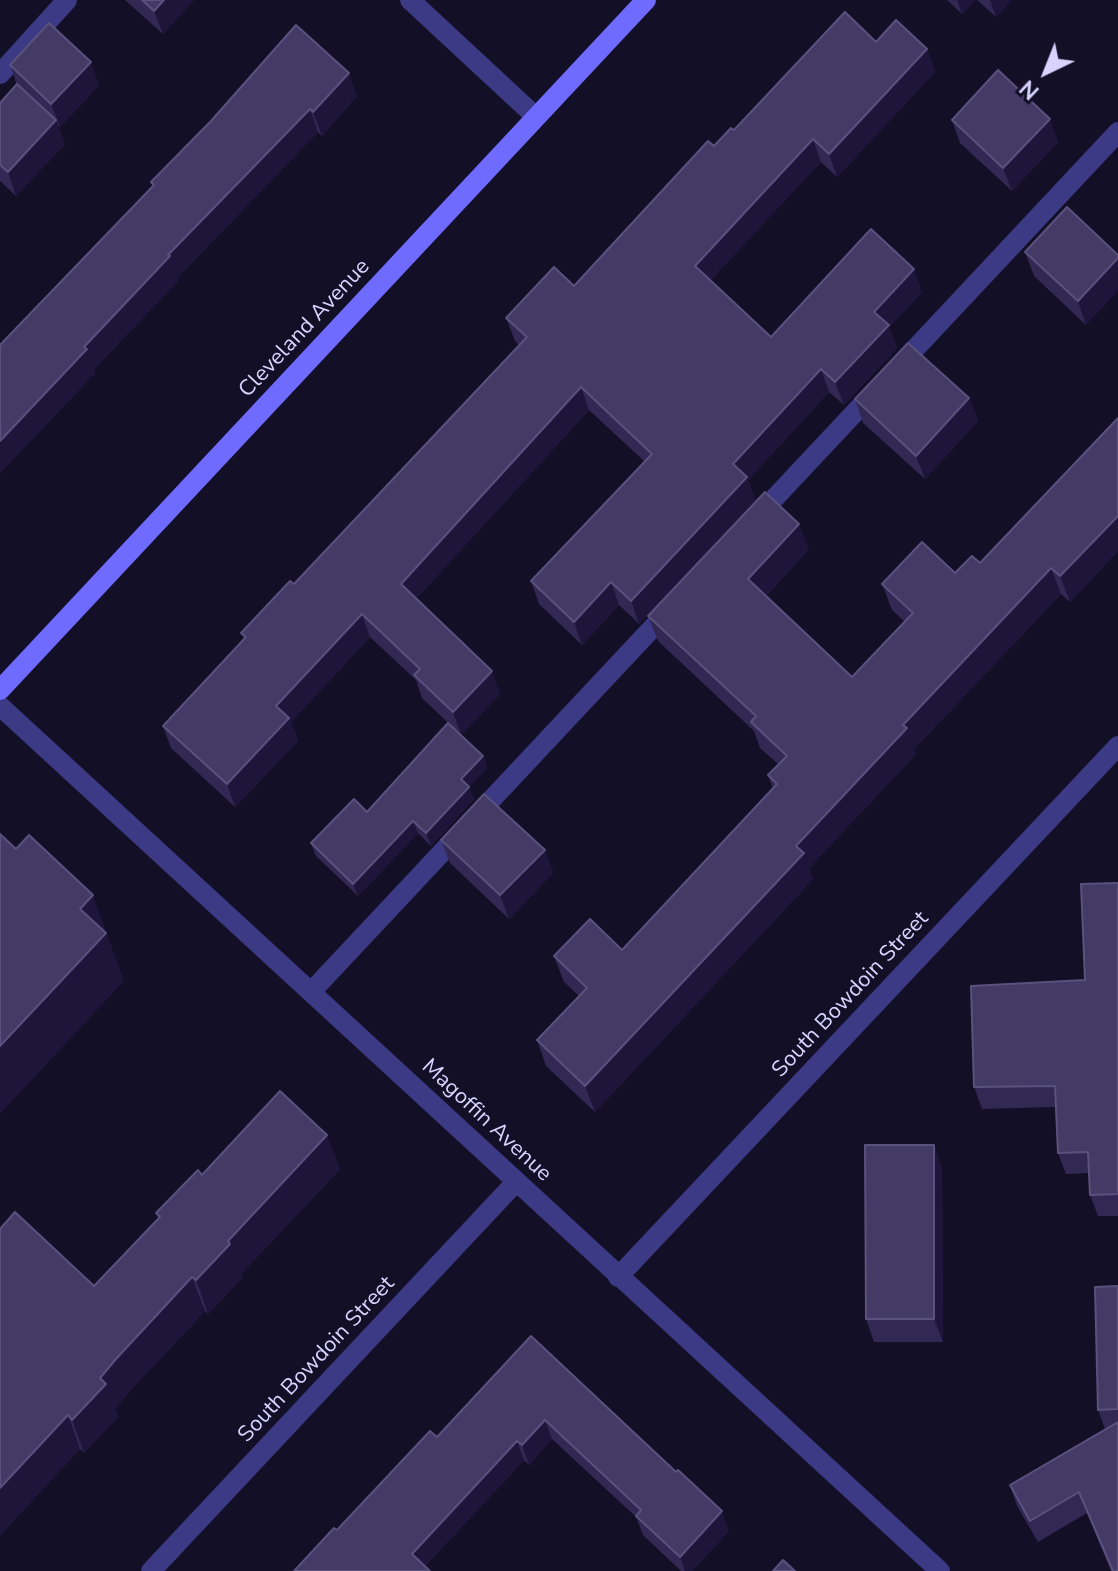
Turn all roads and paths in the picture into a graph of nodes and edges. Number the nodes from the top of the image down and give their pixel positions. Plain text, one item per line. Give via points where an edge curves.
1 (67, 0) edge
2 (410, 0) edge
3 (646, 0) edge
4 (0, 74) edge
5 (536, 117) junction
6 (1118, 132) edge
7 (736, 539) edge
8 (682, 597) edge
9 (0, 690) edge
10 (0, 706) edge
11 (1118, 746) edge
12 (311, 992) junction
13 (516, 1182) junction
14 (618, 1277) junction
15 (151, 1571) edge
16 (940, 1571) edge

1 - 4 street
2 - 5 street
3 - 5 street, Cleveland Avenue
5 - 9 street, Cleveland Avenue
6 - 7 street
8 - 12 street
10 - 12 street, Magoffin Avenue
11 - 14 street, South Bowdoin Street
12 - 13 street, Magoffin Avenue
13 - 14 street, Magoffin Avenue
13 - 15 street, South Bowdoin Street
14 - 16 street, Magoffin Avenue

